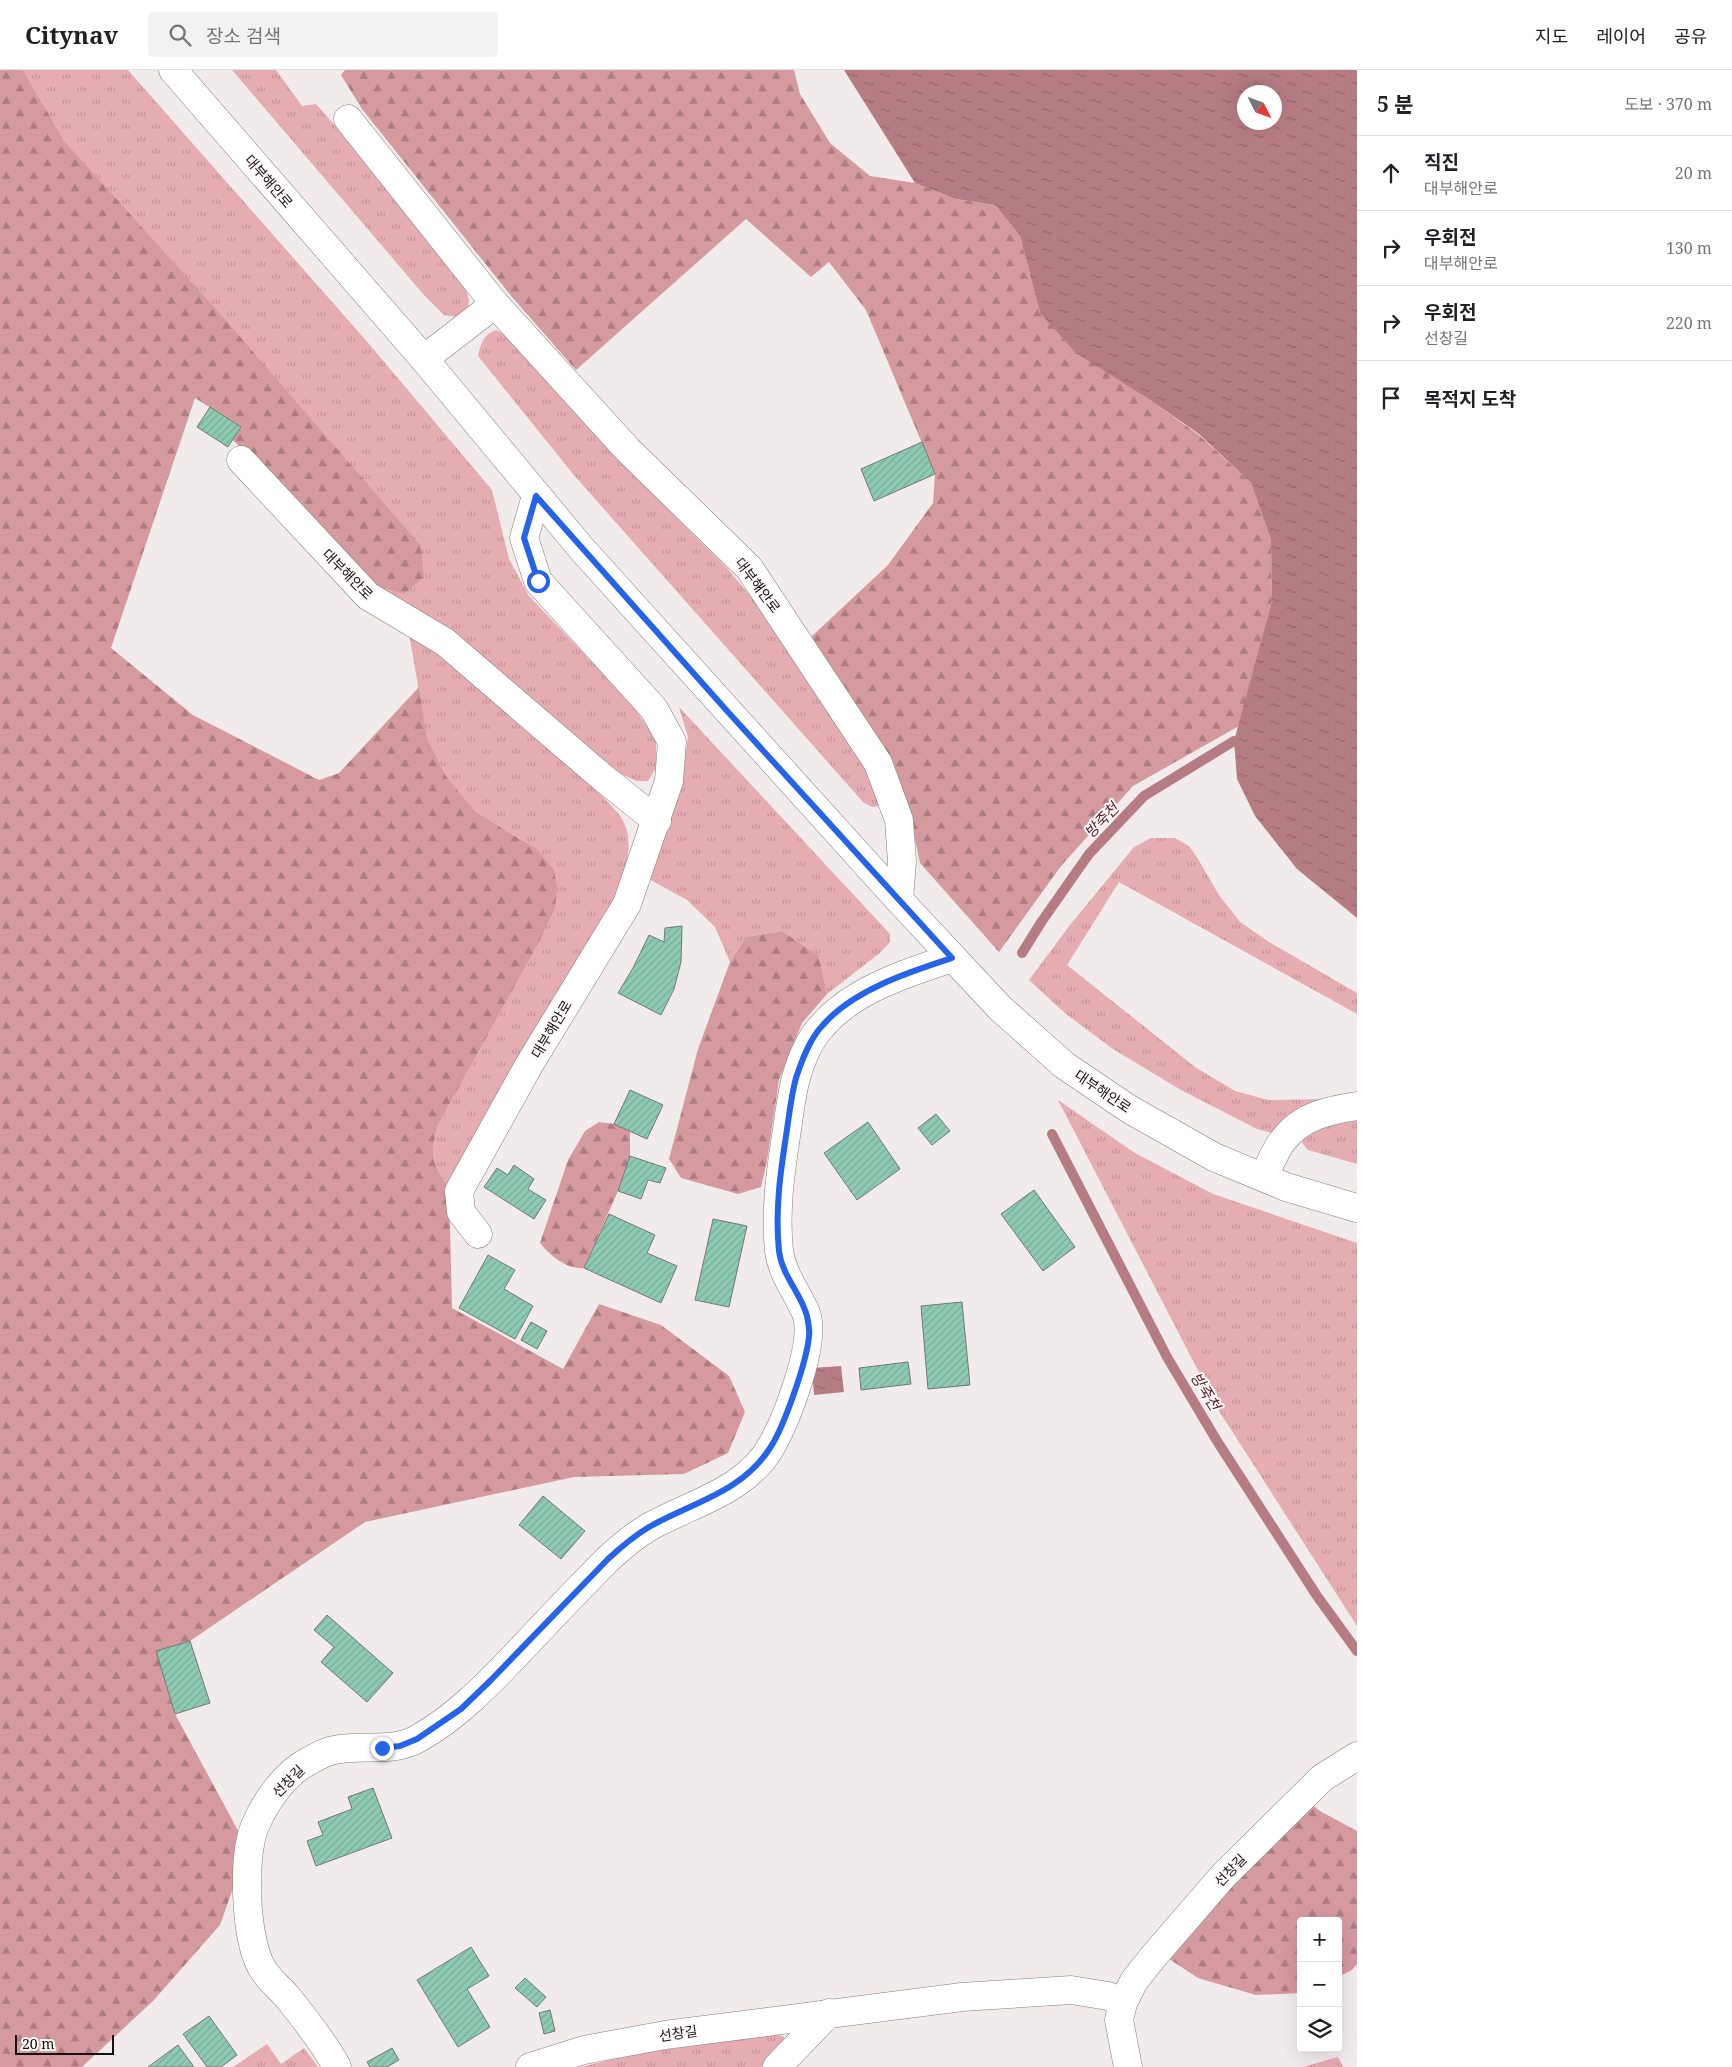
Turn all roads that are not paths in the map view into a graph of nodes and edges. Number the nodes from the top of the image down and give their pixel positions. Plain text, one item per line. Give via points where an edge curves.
1 (173, 70) edge
2 (348, 119) dead end
3 (495, 304) junction
4 (424, 359) junction
5 (241, 460) dead end
6 (536, 496) junction
7 (656, 821) junction
8 (899, 900) junction
9 (952, 958) junction
10 (1357, 1106) edge
11 (1263, 1177) junction
12 (1357, 1208) edge
13 (478, 1234) dead end
14 (1357, 1756) edge
15 (1123, 2003) junction
16 (829, 2013) junction
17 (337, 2067) edge
18 (530, 2067) edge
19 (778, 2067) edge
20 (1128, 2067) edge

1 - 4 street, 대부해안로
2 - 3 street, 대부해안로
3 - 4 street
3 - 8 street, 대부해안로 via 628,450 749,568 878,763 900,820 902,862
4 - 6 street, 대부해안로
5 - 7 street, 대부해안로 via 368,596 445,642
6 - 7 street, 대부해안로 via 524,538 538,581 654,709 672,742 669,781
6 - 8 street, 대부해안로
7 - 13 street, 대부해안로 via 627,904 529,1065 459,1191 461,1212
8 - 9 street, 대부해안로
9 - 11 street, 대부해안로 via 1000,1008 1064,1065 1137,1114 1214,1157
9 - 17 street, 선창길 via 864,993 840,1008 822,1026 808,1048 796,1078 778,1187 779,1253 787,1278 807,1315 809,1334 807,1351 782,1426 758,1465 722,1492 648,1528 628,1542 491,1680 438,1726 400,1746 330,1751 308,1762 285,1780 268,1802 254,1828 250,1851 250,1937 261,1967 297,2008
10 - 11 street via 1330,1110 1306,1119 1284,1139
11 - 12 street, 대부해안로
14 - 15 street, 선창길 via 1322,1778 1223,1876 1153,1957
15 - 16 street, 선창길 via 1108,1996 1071,1990 962,1997
15 - 20 street, 선창길 via 1119,2020
16 - 18 street, 선창길 via 665,2035 584,2050
16 - 19 street

